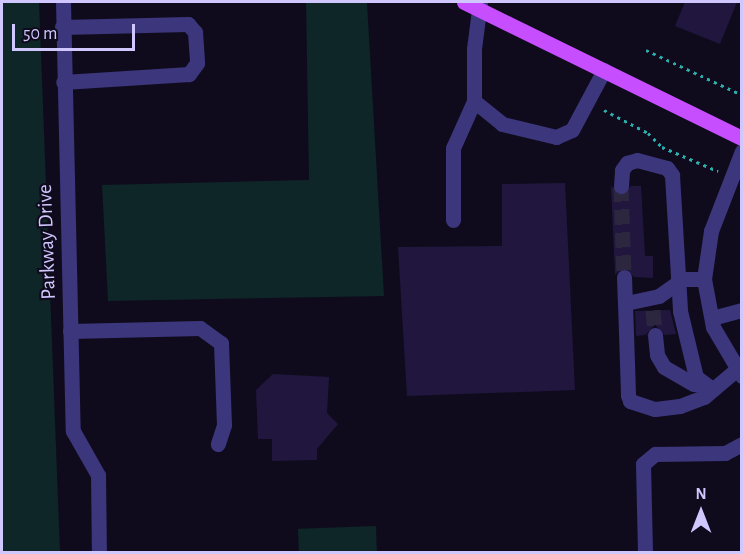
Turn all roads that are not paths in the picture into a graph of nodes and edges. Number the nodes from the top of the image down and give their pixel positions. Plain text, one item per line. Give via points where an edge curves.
1 (63, 2) edge
2 (464, 2) edge
3 (480, 5) edge
4 (62, 27) junction
5 (604, 70) junction
6 (63, 82) junction
7 (474, 101) junction
8 (741, 138) edge
9 (741, 151) edge
10 (621, 186) tunnel mouth
11 (453, 220) dead end
12 (624, 277) tunnel mouth
13 (704, 279) junction
14 (677, 286) junction
15 (626, 303) junction
16 (741, 310) edge
17 (712, 318) junction
18 (70, 331) junction
19 (655, 335) tunnel mouth
20 (739, 373) edge
21 (713, 386) junction
22 (218, 444) dead end
23 (741, 444) edge
24 (99, 552) edge
25 (645, 552) edge

1 - 4 street, Parkway Drive
2 - 3 main road
3 - 5 main road
3 - 7 street
4 - 6 street, Parkway Drive
4 - 6 street via 188,24 195,32 197,63 189,74
5 - 7 street via 572,130 556,137 502,124
5 - 8 main road
6 - 18 street, Parkway Drive
7 - 11 street via 453,148
9 - 13 street via 711,231
10 - 14 street via 622,170 627,163 637,160 667,168 672,176
12 - 15 street
13 - 14 street via 683,279
13 - 17 street
14 - 15 street via 653,304
14 - 21 street via 696,377
15 - 21 street via 630,401 655,409 680,406
16 - 17 street
17 - 20 street
18 - 22 street via 200,328 221,343 224,425
18 - 24 street, Parkway Drive via 73,431 98,475
19 - 21 street via 657,355 664,367 694,384
20 - 21 street
23 - 25 street via 725,453 655,454 643,464

